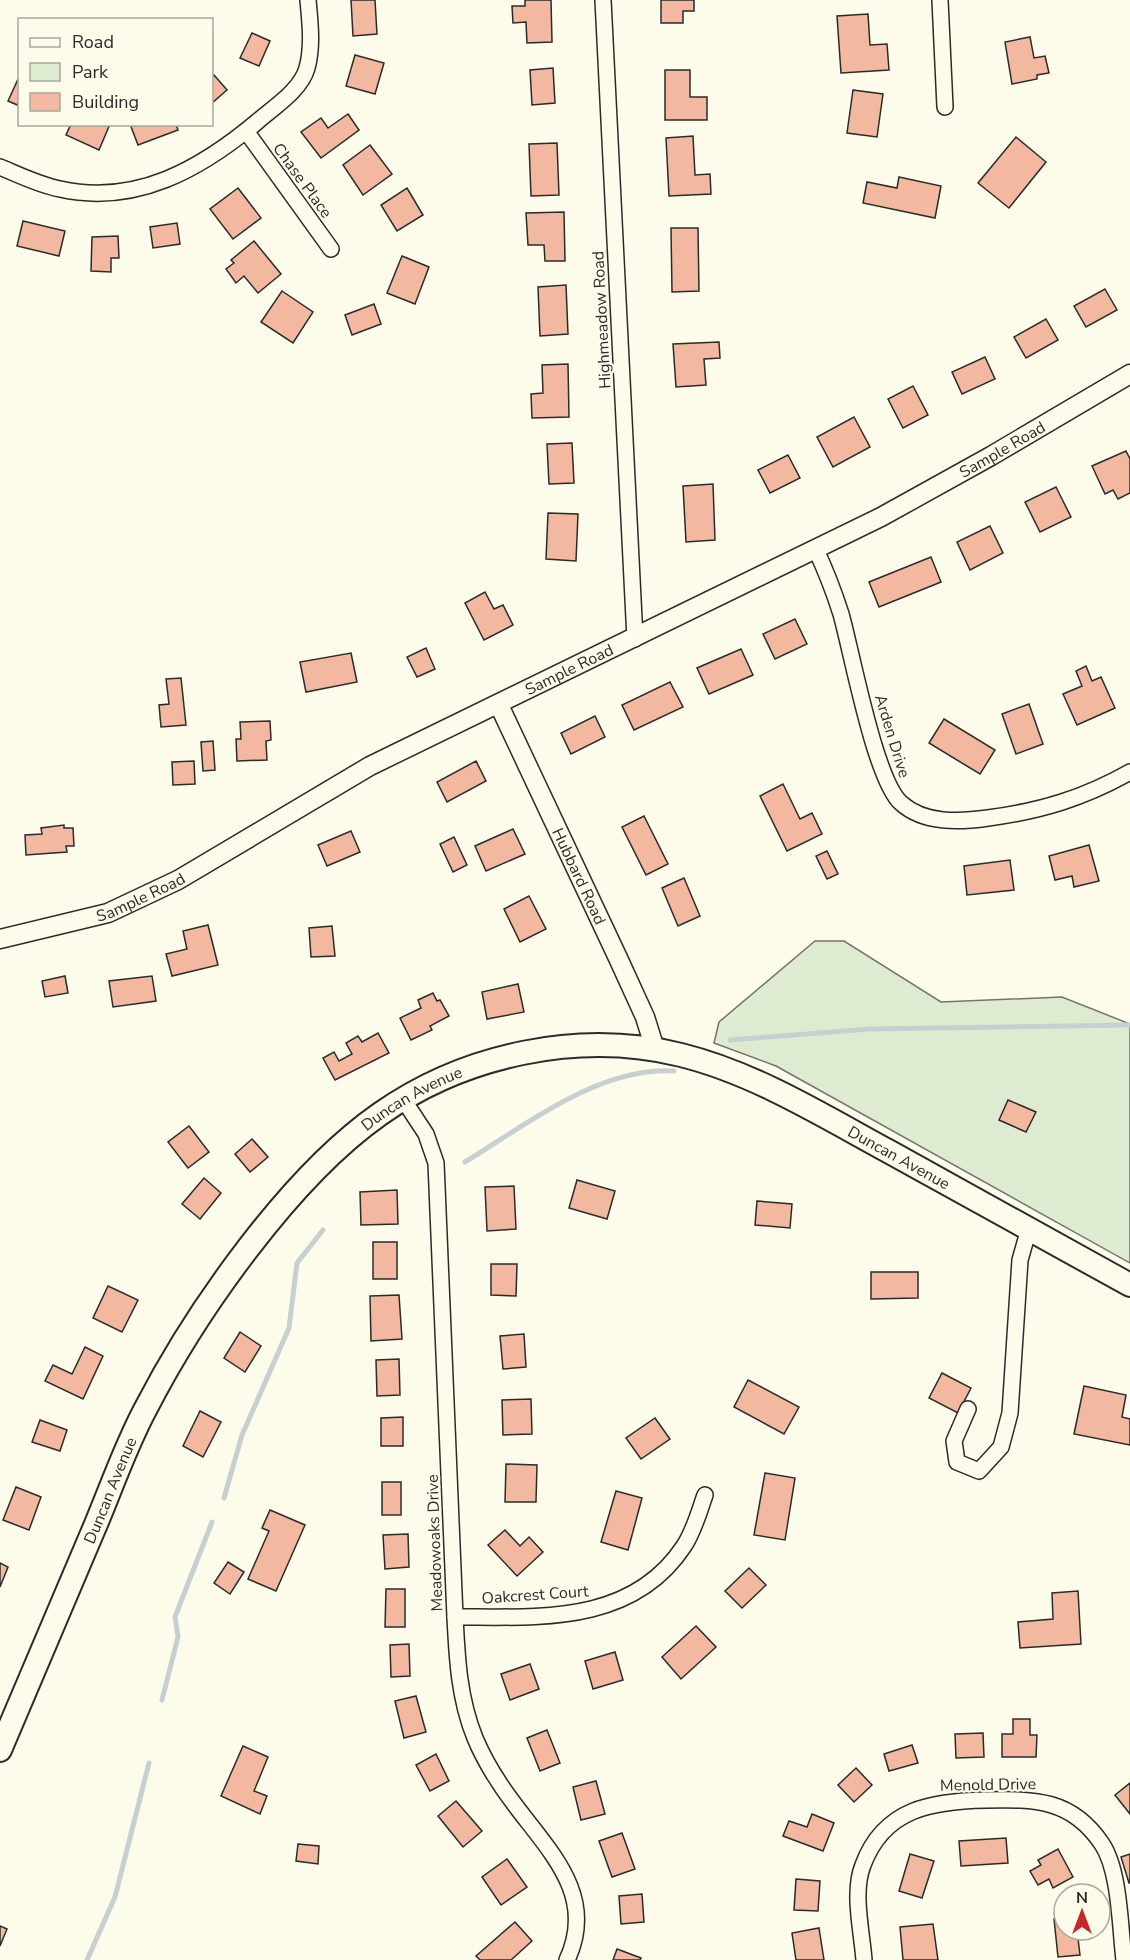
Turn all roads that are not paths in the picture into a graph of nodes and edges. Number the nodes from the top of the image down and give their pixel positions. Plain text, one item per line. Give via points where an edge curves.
1 (308, 0) edge
2 (603, 0) edge
3 (940, 0) edge
4 (945, 107) dead end
5 (246, 131) junction
6 (0, 167) edge
7 (331, 249) dead end
8 (1130, 374) edge
9 (816, 550) junction
10 (635, 639) junction
11 (499, 705) junction
12 (1130, 772) edge
13 (0, 939) edge
14 (655, 1049) junction
15 (403, 1099) junction
16 (1036, 1233) junction
17 (1130, 1284) edge
18 (968, 1409) dead end
19 (705, 1496) dead end
20 (455, 1617) junction
21 (0, 1750) edge
22 (567, 1960) edge
23 (864, 1960) edge
24 (1124, 1960) edge

1 - 5 street via 307,69 291,92
2 - 10 street, Highmeadow Road
3 - 4 street
5 - 6 street via 212,157 172,179 122,192 58,189
5 - 7 street, Chase Place
8 - 9 street, Sample Road via 943,484
9 - 10 street, Sample Road
9 - 12 street, Arden Drive via 841,614 880,766 901,804 936,819 986,818 1085,796
10 - 11 street, Sample Road
11 - 13 street, Sample Road via 370,766 138,900 78,923
11 - 14 street, Hubbard Road via 645,1017
14 - 15 main road, Duncan Avenue via 582,1046 520,1053 448,1075
14 - 16 main road, Duncan Avenue via 709,1063 759,1084
15 - 20 street, Meadowoaks Drive via 426,1134 436,1163
15 - 21 main road, Duncan Avenue via 378,1114 303,1184 195,1324 144,1410
16 - 17 main road, Duncan Avenue
16 - 18 street via 1026,1239 1020,1260 1010,1413 1001,1447 979,1471 957,1462 954,1441
19 - 20 street, Oakcrest Court via 686,1544 659,1578 639,1593 617,1603 576,1612
20 - 22 street, Meadowoaks Drive via 461,1690 475,1739 499,1783 562,1867 576,1902
23 - 24 street, Menold Drive via 862,1866 889,1826 912,1810 940,1802 1026,1799 1069,1812 1103,1846 1113,1873

